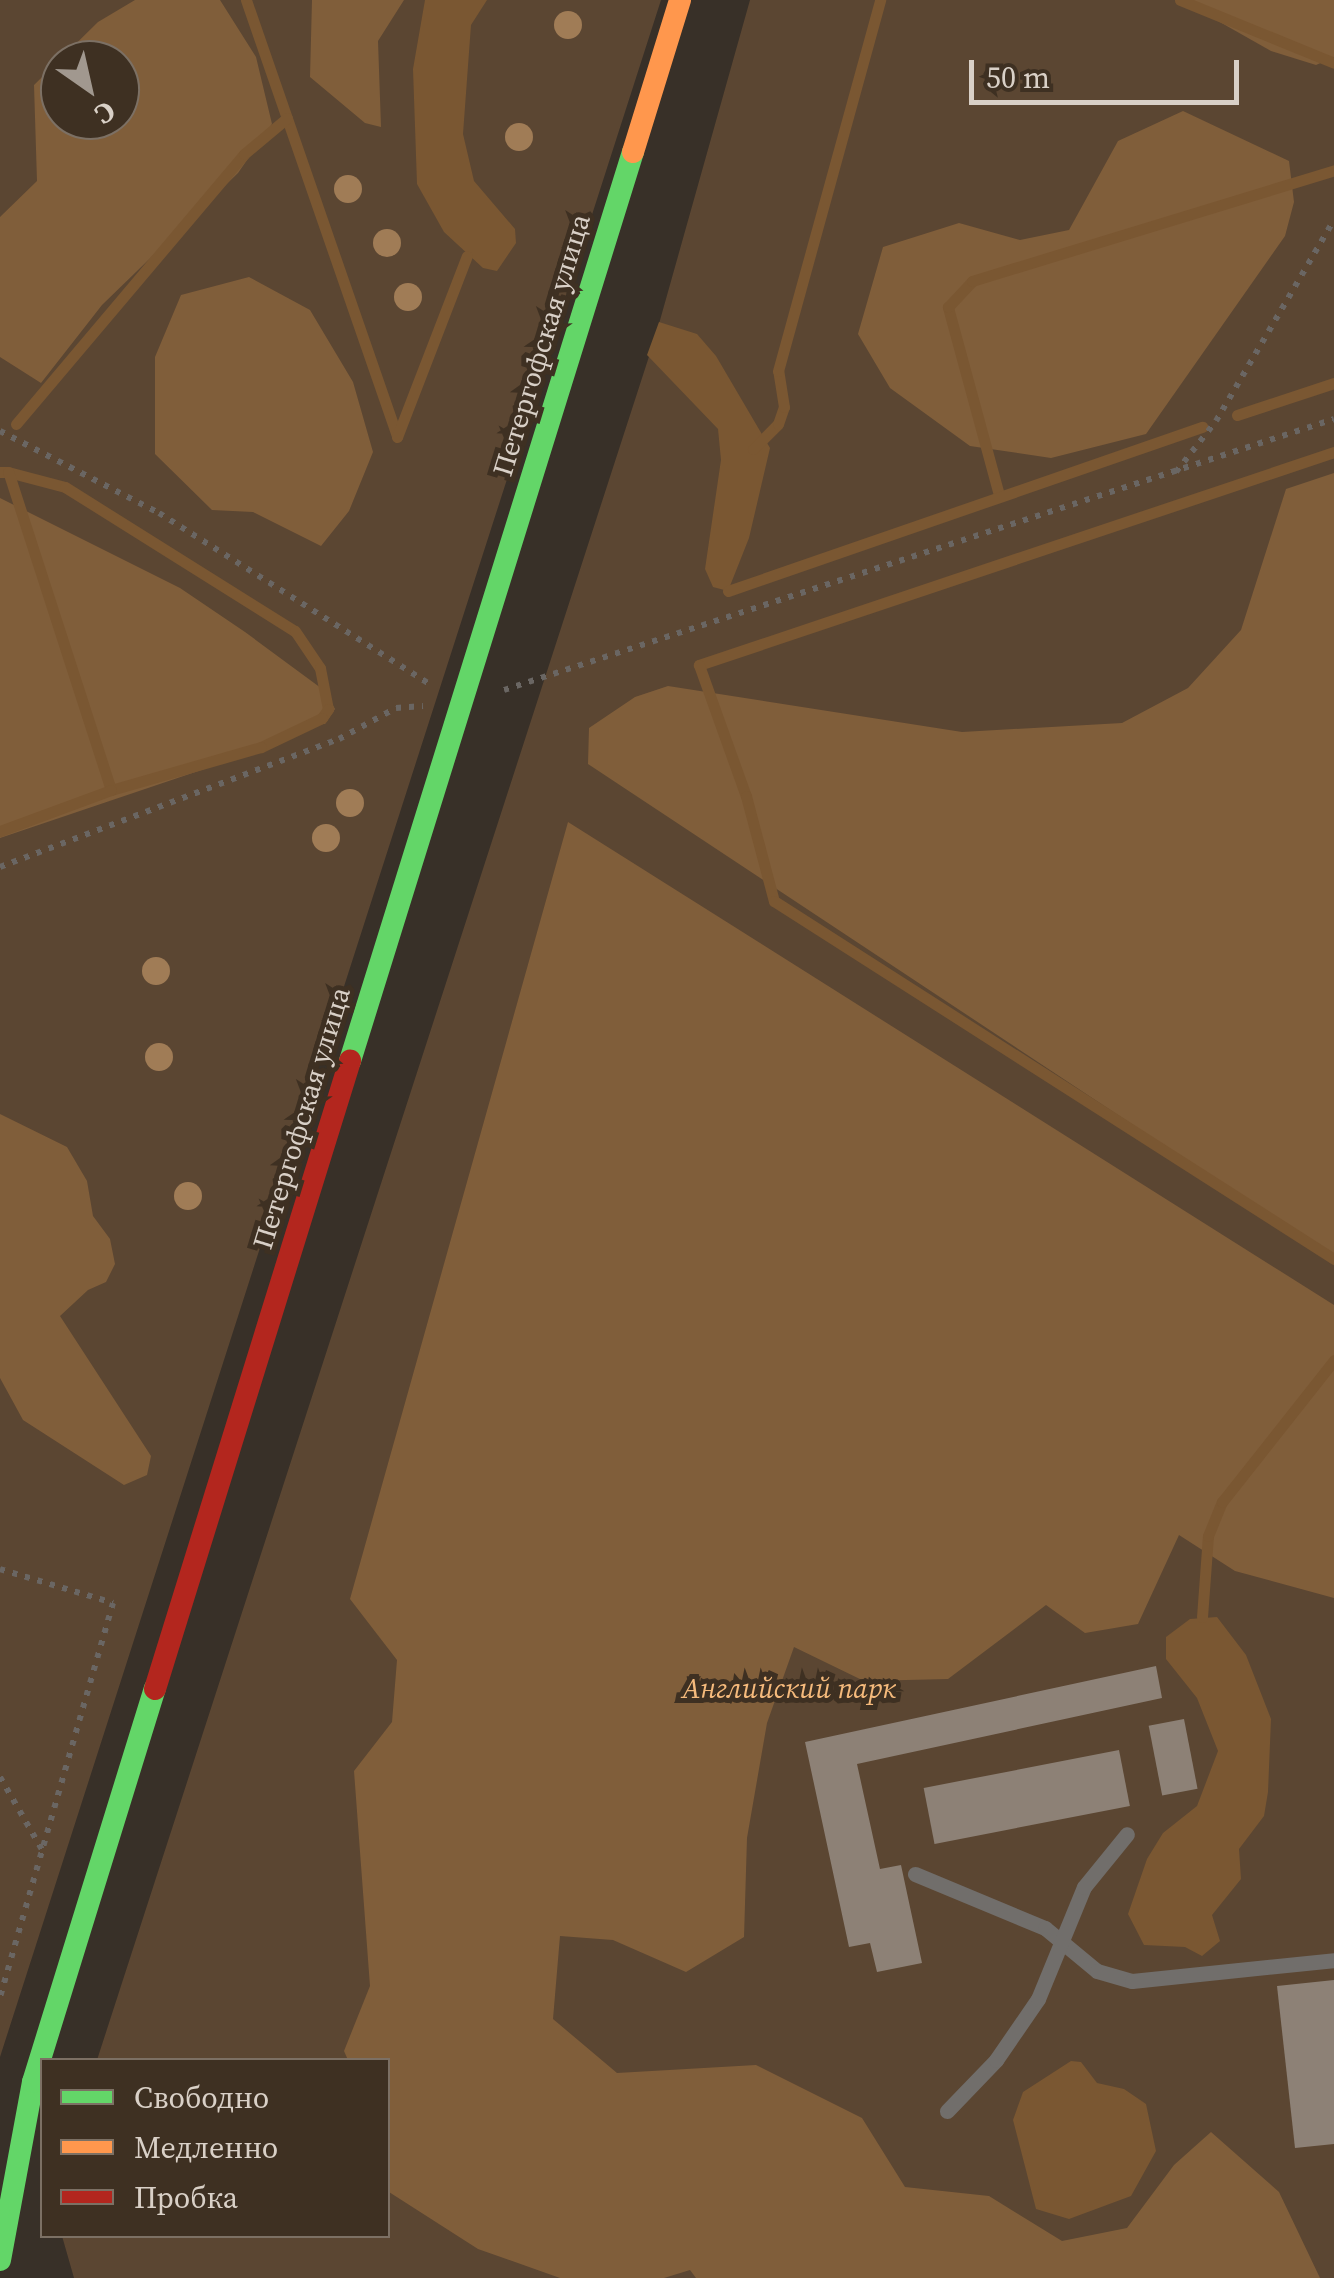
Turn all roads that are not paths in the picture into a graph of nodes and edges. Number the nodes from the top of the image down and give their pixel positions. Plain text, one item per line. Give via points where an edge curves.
1 (680, 0) edge
2 (1127, 1834) dead end
3 (915, 1874) dead end
4 (1059, 1941) junction
5 (1334, 1960) edge
6 (40, 2058) edge
7 (40, 2059) edge
8 (948, 2111) dead end
9 (0, 2260) edge

1 - 6 main road, Петергофская улица
2 - 4 lane via 1084,1887
3 - 4 lane via 1003,1907
4 - 5 lane via 1097,1970 1132,1981
4 - 8 lane via 1038,2000 996,2060
7 - 9 main road, Петергофская улица

